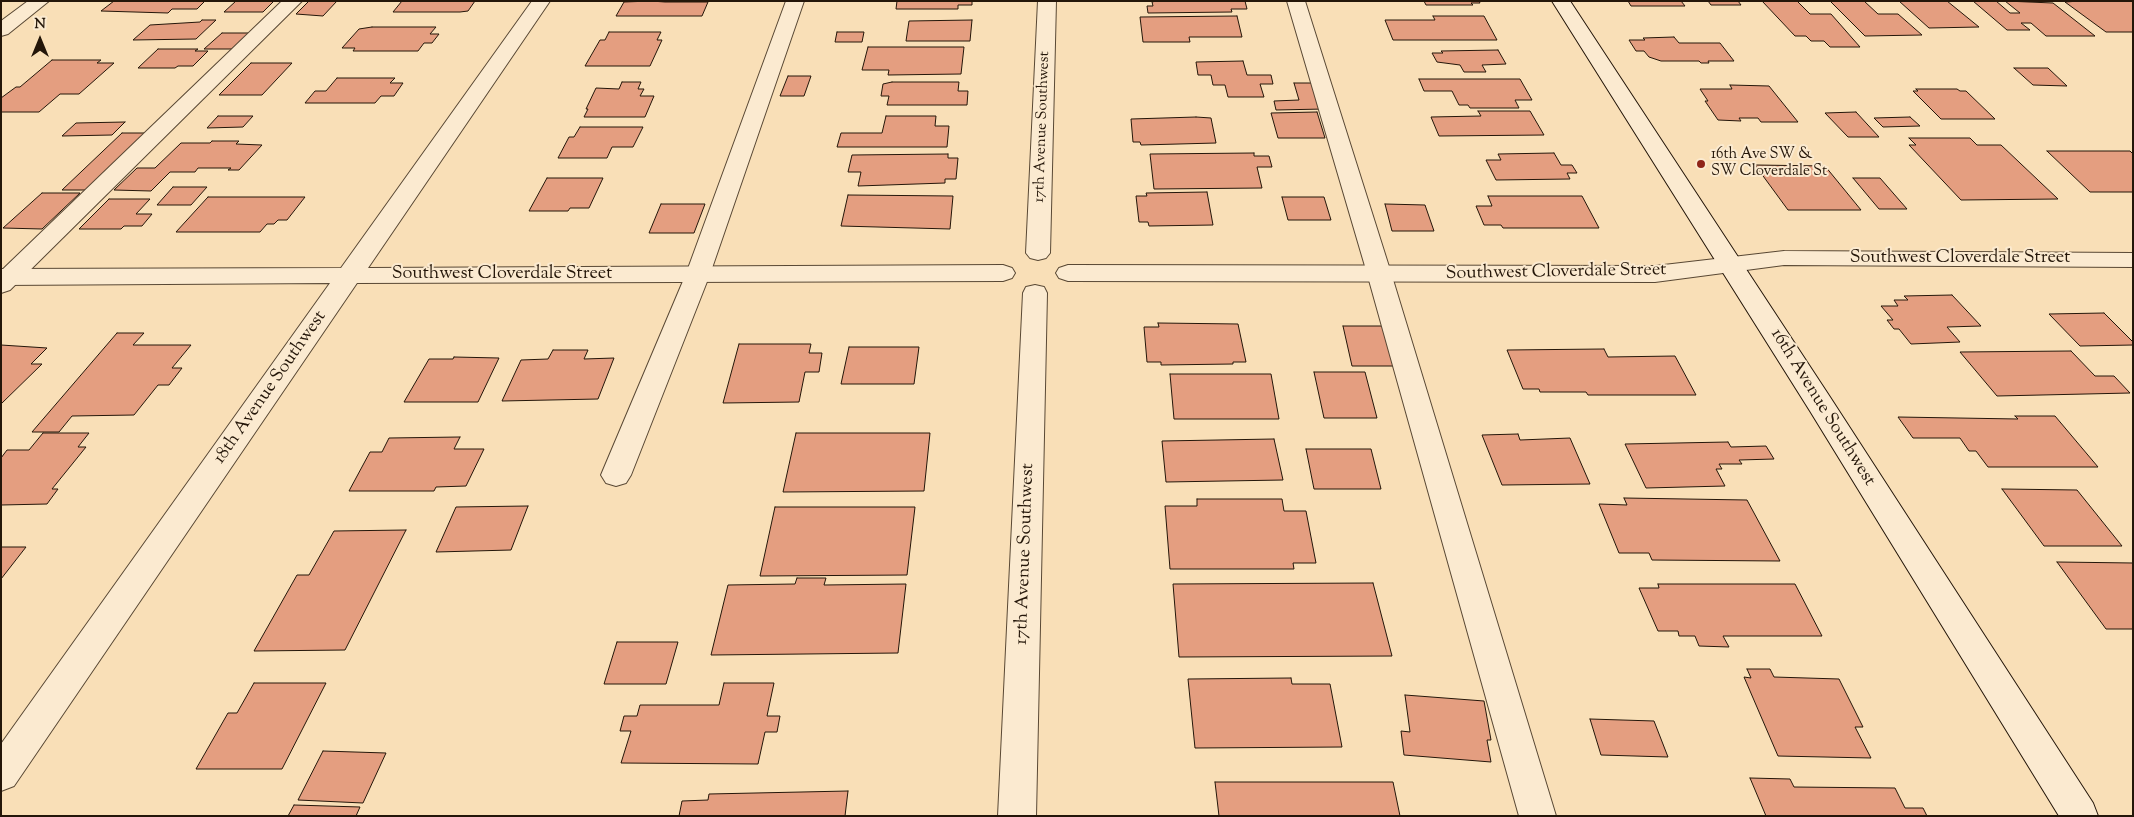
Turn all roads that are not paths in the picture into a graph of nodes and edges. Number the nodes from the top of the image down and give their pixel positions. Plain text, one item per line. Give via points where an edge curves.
1 (40, 1) edge
2 (293, 1) edge
3 (541, 1) edge
4 (796, 1) edge
5 (1047, 1) edge
6 (1296, 1) edge
7 (1561, 1) edge
8 (1, 30) edge
9 (1038, 253) junction
10 (2133, 260) edge
11 (1730, 264) junction
12 (1003, 273) junction
13 (698, 274) junction
14 (1068, 274) junction
15 (1379, 274) junction
16 (349, 276) junction
17 (4, 279) edge
18 (1035, 293) junction
19 (616, 475) dead end
20 (1, 774) edge
21 (1017, 816) edge
22 (1538, 816) edge
23 (2080, 816) edge

1 - 8 street
2 - 17 street
3 - 16 street, 18th Avenue Southwest
4 - 13 street
5 - 9 street, 17th Avenue Southwest
6 - 15 street
7 - 11 street, 16th Avenue Southwest
9 - 12 street via 1013,259
9 - 14 street via 1062,260
10 - 11 street, Southwest Cloverdale Street via 1784,258
11 - 15 street, Southwest Cloverdale Street via 1656,274
11 - 23 street, 16th Avenue Southwest
12 - 13 street, Southwest Cloverdale Street
12 - 18 street via 1013,288
13 - 16 street, Southwest Cloverdale Street
13 - 19 street
14 - 15 street, Southwest Cloverdale Street
14 - 18 street via 1066,281 1052,291
15 - 22 street
16 - 17 street, Southwest Cloverdale Street
16 - 20 street, 18th Avenue Southwest
18 - 21 street, 17th Avenue Southwest

